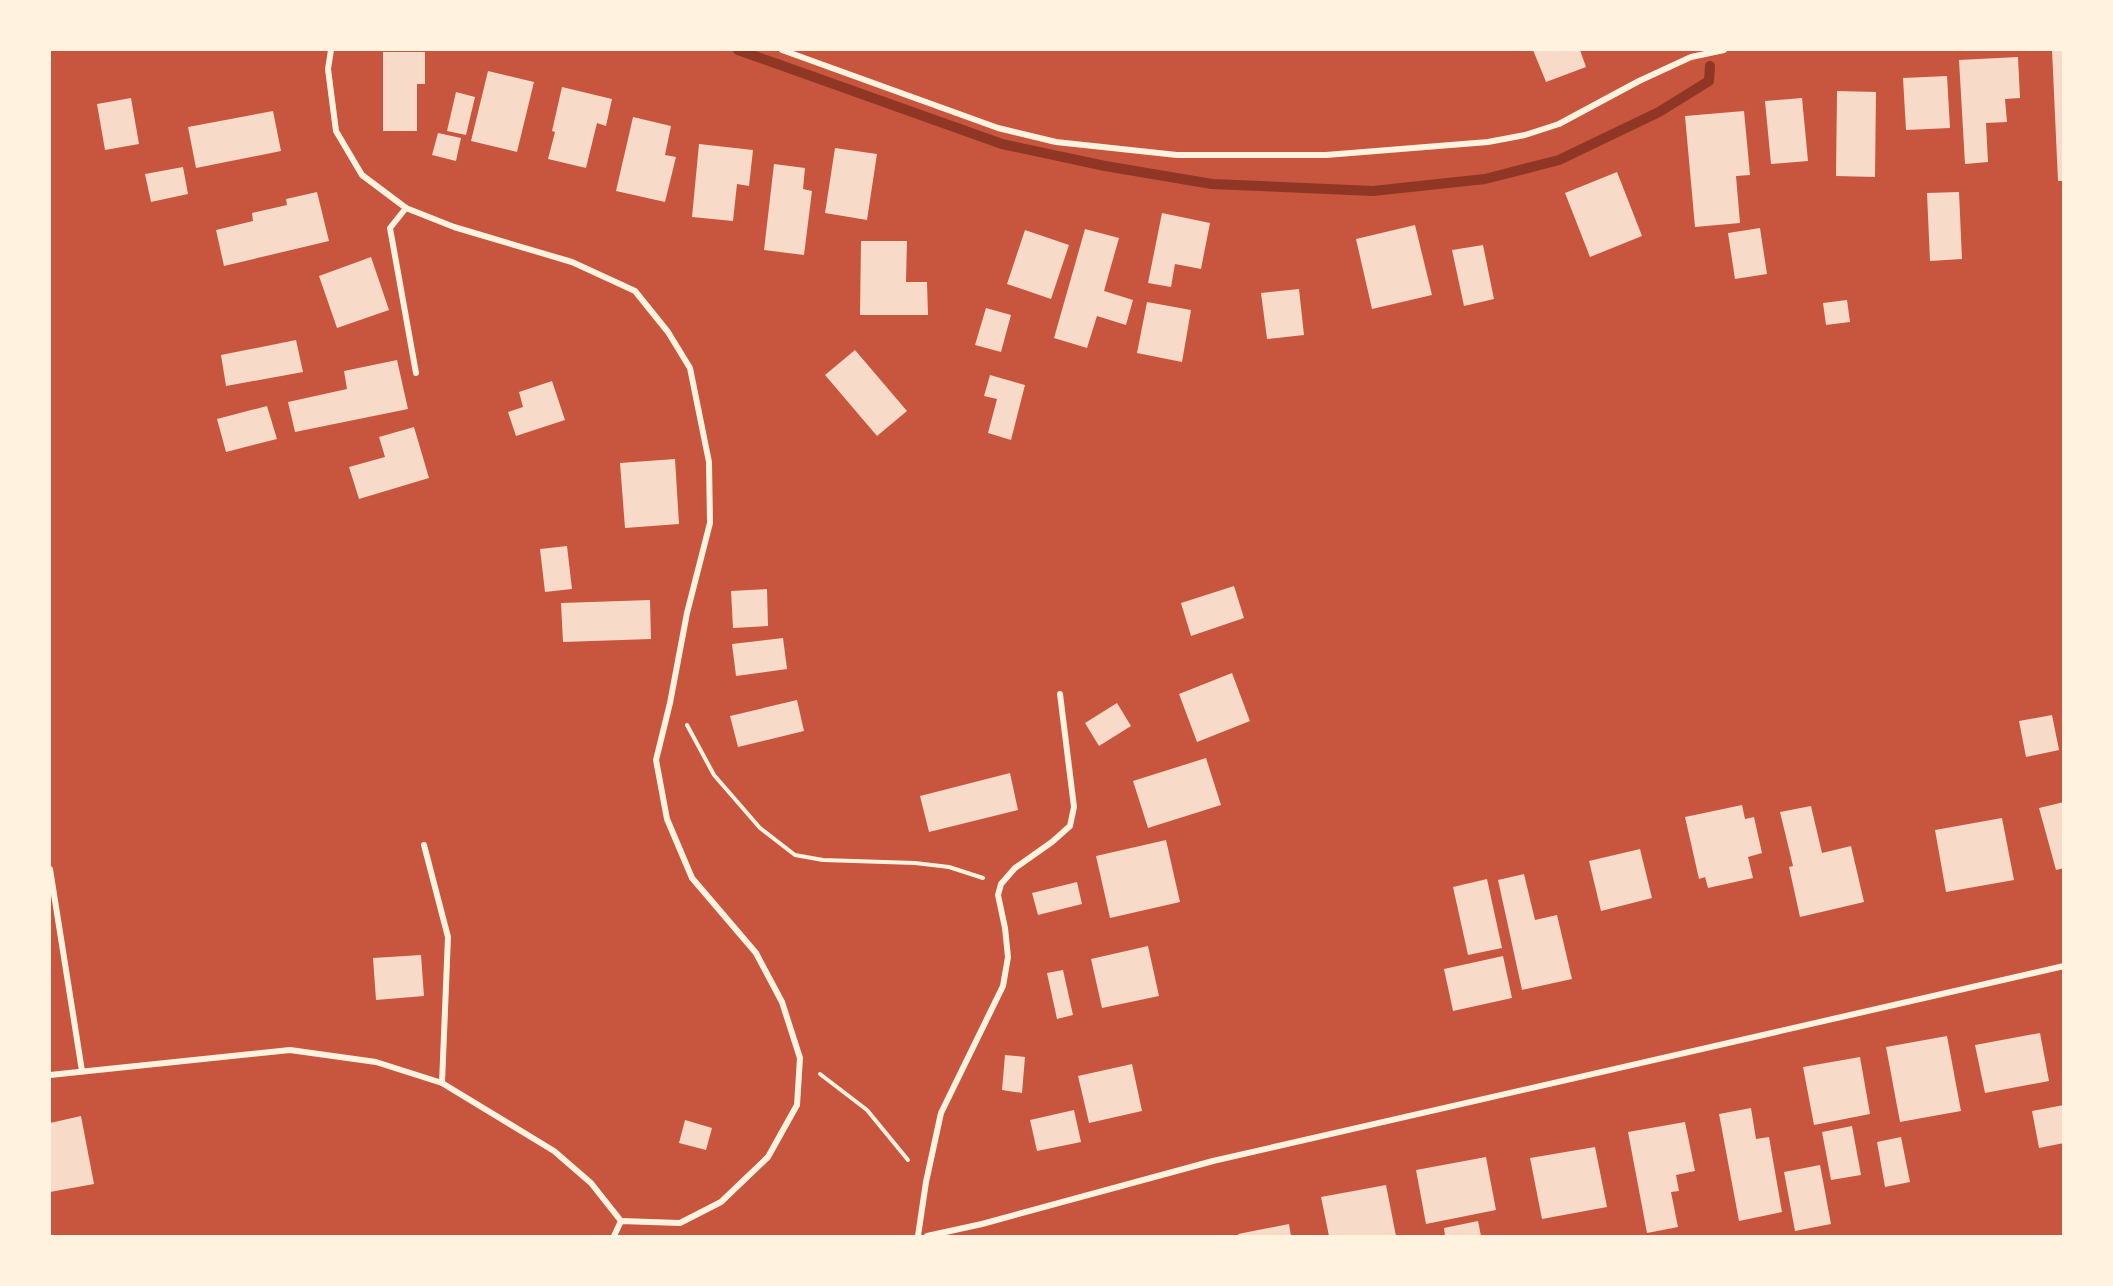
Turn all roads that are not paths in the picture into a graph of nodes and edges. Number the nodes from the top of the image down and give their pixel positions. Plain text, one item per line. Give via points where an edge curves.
1 (331, 50) edge
2 (782, 50) edge
3 (1724, 50) edge
4 (406, 208) junction
5 (416, 373) dead end
6 (1060, 694) dead end
7 (424, 845) dead end
8 (50, 869) edge
9 (2064, 966) edge
10 (82, 1071) junction
11 (50, 1075) edge
12 (442, 1083) junction
13 (621, 1221) junction
14 (614, 1236) edge
15 (918, 1236) edge
16 (927, 1236) edge

1 - 4 street via 328,69 336,131 362,175
2 - 3 street via 998,128 1056,142 1177,155 1326,155 1488,142 1525,135 1559,124 1691,57
4 - 5 street via 390,228
4 - 13 street via 454,227 572,262 635,291 668,332 690,368 710,462 710,523 656,760 667,819 692,878 756,953 782,1002 800,1058 797,1105 768,1157 721,1202 680,1223
6 - 15 street via 1074,807 1071,826 1015,868 1001,884 998,895 1008,957 1003,986 940,1113
7 - 12 street via 448,937
8 - 10 street
9 - 16 street via 1213,1161
10 - 11 street
10 - 12 street via 290,1050 376,1062
12 - 13 street via 554,1151 591,1183
13 - 14 street

